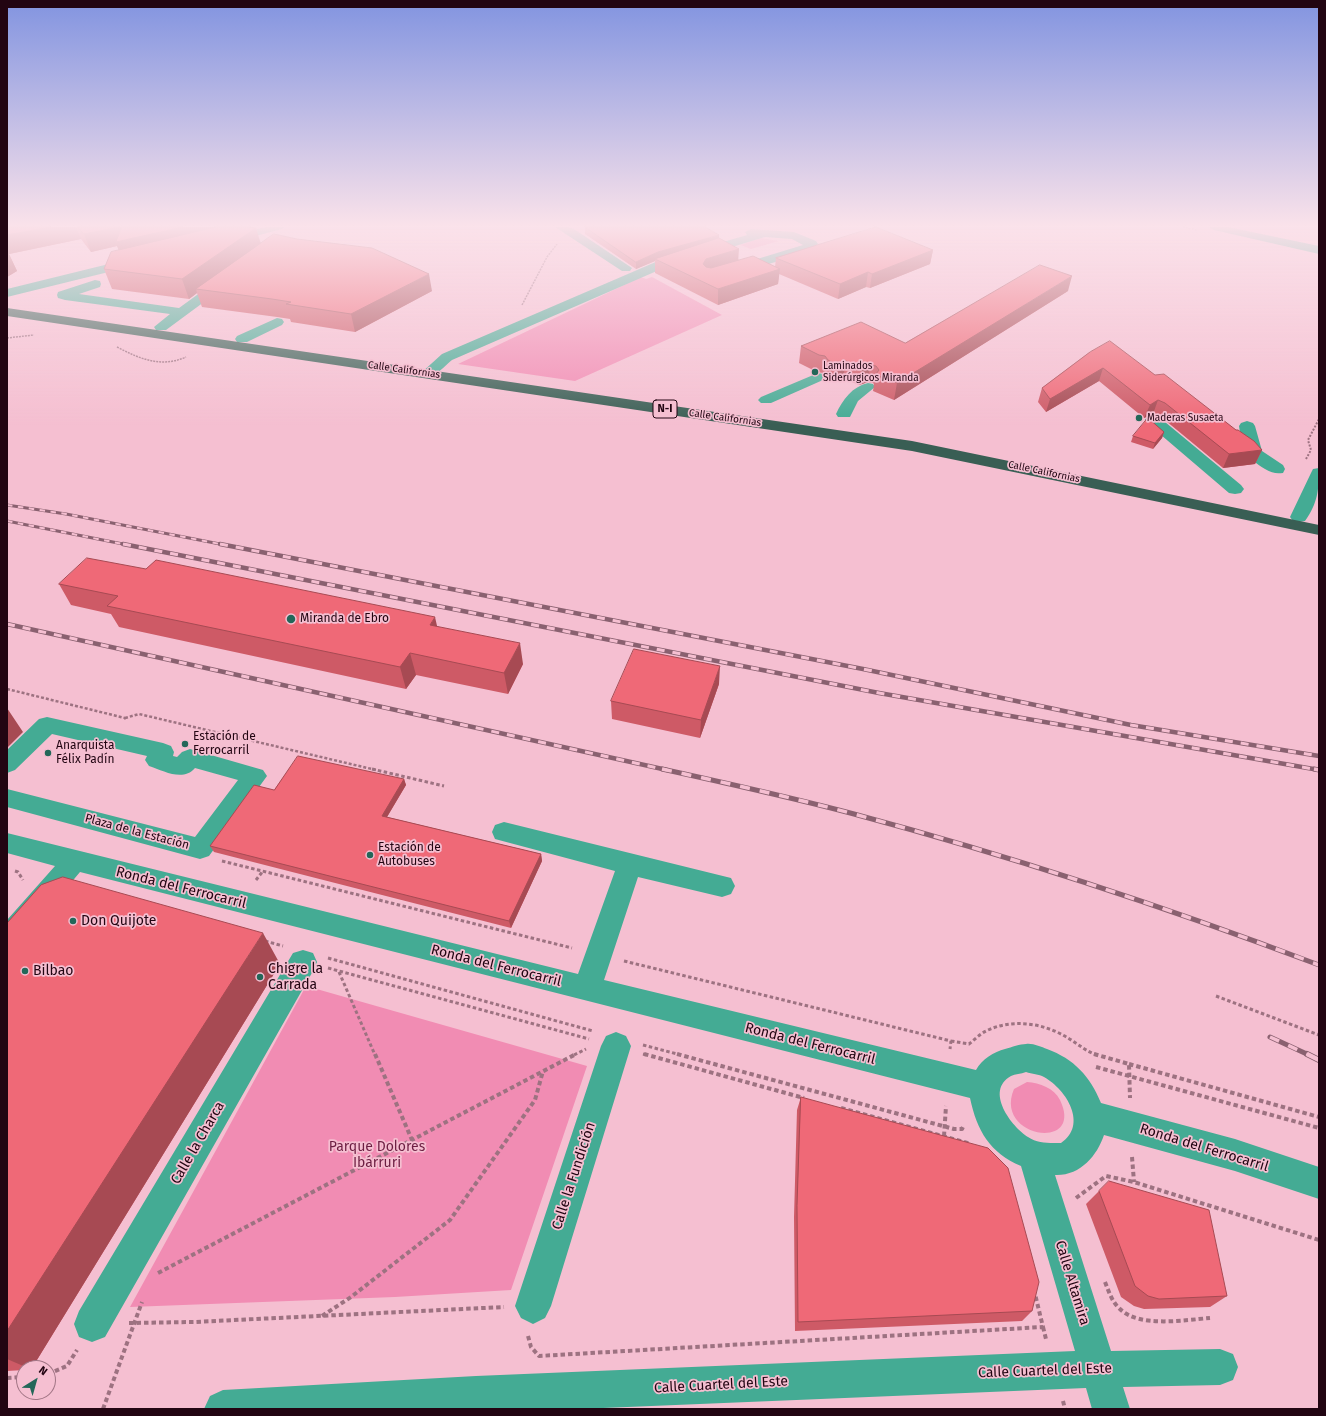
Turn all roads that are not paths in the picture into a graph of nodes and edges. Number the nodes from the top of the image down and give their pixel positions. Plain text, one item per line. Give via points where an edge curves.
1 (34, 293) edge
2 (71, 293) edge
3 (207, 293) edge
4 (593, 293) edge
5 (63, 296) junction
6 (7, 305) edge
7 (7, 312) edge
8 (181, 312) junction
9 (277, 322) edge
10 (161, 327) junction
11 (242, 339) junction
12 (431, 370) junction
13 (818, 377) dead end
14 (868, 387) dead end
15 (766, 400) dead end
16 (844, 414) dead end
17 (1153, 420) edge
18 (1247, 426) dead end
19 (1277, 469) dead end
20 (1319, 474) edge
21 (1235, 489) dead end
22 (1299, 517) junction
23 (1319, 521) edge
24 (1319, 530) edge
25 (7, 764) edge
26 (7, 798) edge
27 (504, 832) dead end
28 (7, 843) edge
29 (76, 860) junction
30 (630, 864) junction
31 (722, 886) dead end
32 (7, 939) edge
33 (303, 962) dead end
34 (587, 988) junction
35 (605, 1046) road end
36 (985, 1087) junction
37 (1089, 1115) junction
38 (1034, 1158) junction
39 (1319, 1183) edge
40 (532, 1306) road end
41 (92, 1324) road end
42 (1220, 1367) dead end
43 (1098, 1369) junction
44 (475, 1402) edge
45 (223, 1409) edge
46 (1111, 1409) edge

1 - 5 street
2 - 5 street
3 - 8 street
4 - 12 street, Calle Californias via 447,357
5 - 8 street
6 - 10 highway, Calle Californias / N-I
7 - 12 highway, Calle Californias / N-I
8 - 10 street
9 - 11 street
10 - 11 highway, Calle Californias / N-I
11 - 12 highway, Calle Californias / N-I
12 - 22 highway, Calle Californias / N-I via 915,438
12 - 24 highway, Calle Californias / N-I via 912,446
13 - 15 street
14 - 16 street via 850,399
17 - 21 street
18 - 19 street via 1251,450
20 - 22 street
22 - 23 highway, Calle Californias / N-I
25 - 26 street, Plaza de la Estación via 47,725 163,752 157,760 182,767 190,758 255,776 200,849
27 - 30 street
28 - 29 street, Ronda del Ferrocarril
29 - 32 street
29 - 34 street, Ronda del Ferrocarril
30 - 31 street
30 - 34 street
33 - 41 street, Calle la Charca
34 - 36 street, Ronda del Ferrocarril
35 - 40 street, Calle la Fundición
36 - 37 street via 991,1073 1002,1064 1013,1059 1040,1060 1057,1068 1071,1080 1083,1096
36 - 38 street via 985,1105 993,1126 1012,1146
37 - 38 street via 1090,1129 1085,1142 1077,1152 1054,1160
37 - 39 street, Ronda del Ferrocarril via 1235,1155
38 - 43 street, Calle Altamira
42 - 43 street, Calle Cuartel del Este
43 - 44 street, Calle Cuartel del Este
43 - 46 street, Calle Altamira
44 - 45 street, Calle Cuartel del Este

